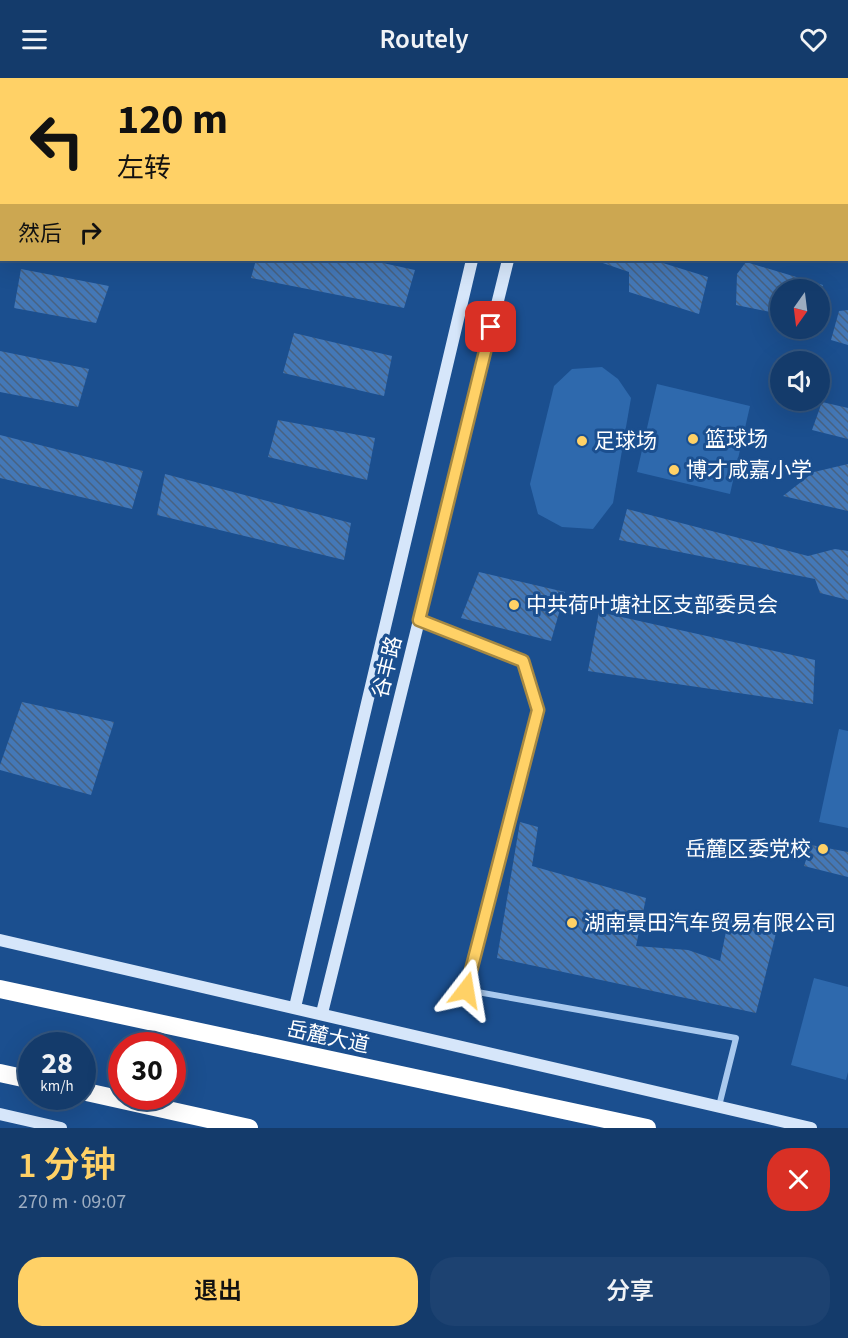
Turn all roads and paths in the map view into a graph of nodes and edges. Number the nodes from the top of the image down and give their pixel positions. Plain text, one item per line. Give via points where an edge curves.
1 (472, 261) edge
2 (508, 261) edge
3 (419, 620) junction
4 (0, 940) edge
5 (0, 989) edge
6 (295, 1007) junction
7 (322, 1013) junction
8 (0, 1073) edge
9 (18, 1077) edge
10 (96, 1094) edge
11 (719, 1106) junction
12 (0, 1114) edge
13 (61, 1128) edge
14 (249, 1128) edge
15 (647, 1128) edge
16 (811, 1128) edge

1 - 6 street, 谷丰路
2 - 3 street, 谷丰路
3 - 7 street, 谷丰路
3 - 11 street via 523,661 538,710 466,990 736,1038
4 - 6 street
5 - 15 highway, 岳麓大道
6 - 7 street
7 - 11 street
8 - 9 highway
10 - 14 highway
11 - 16 street
12 - 13 street

